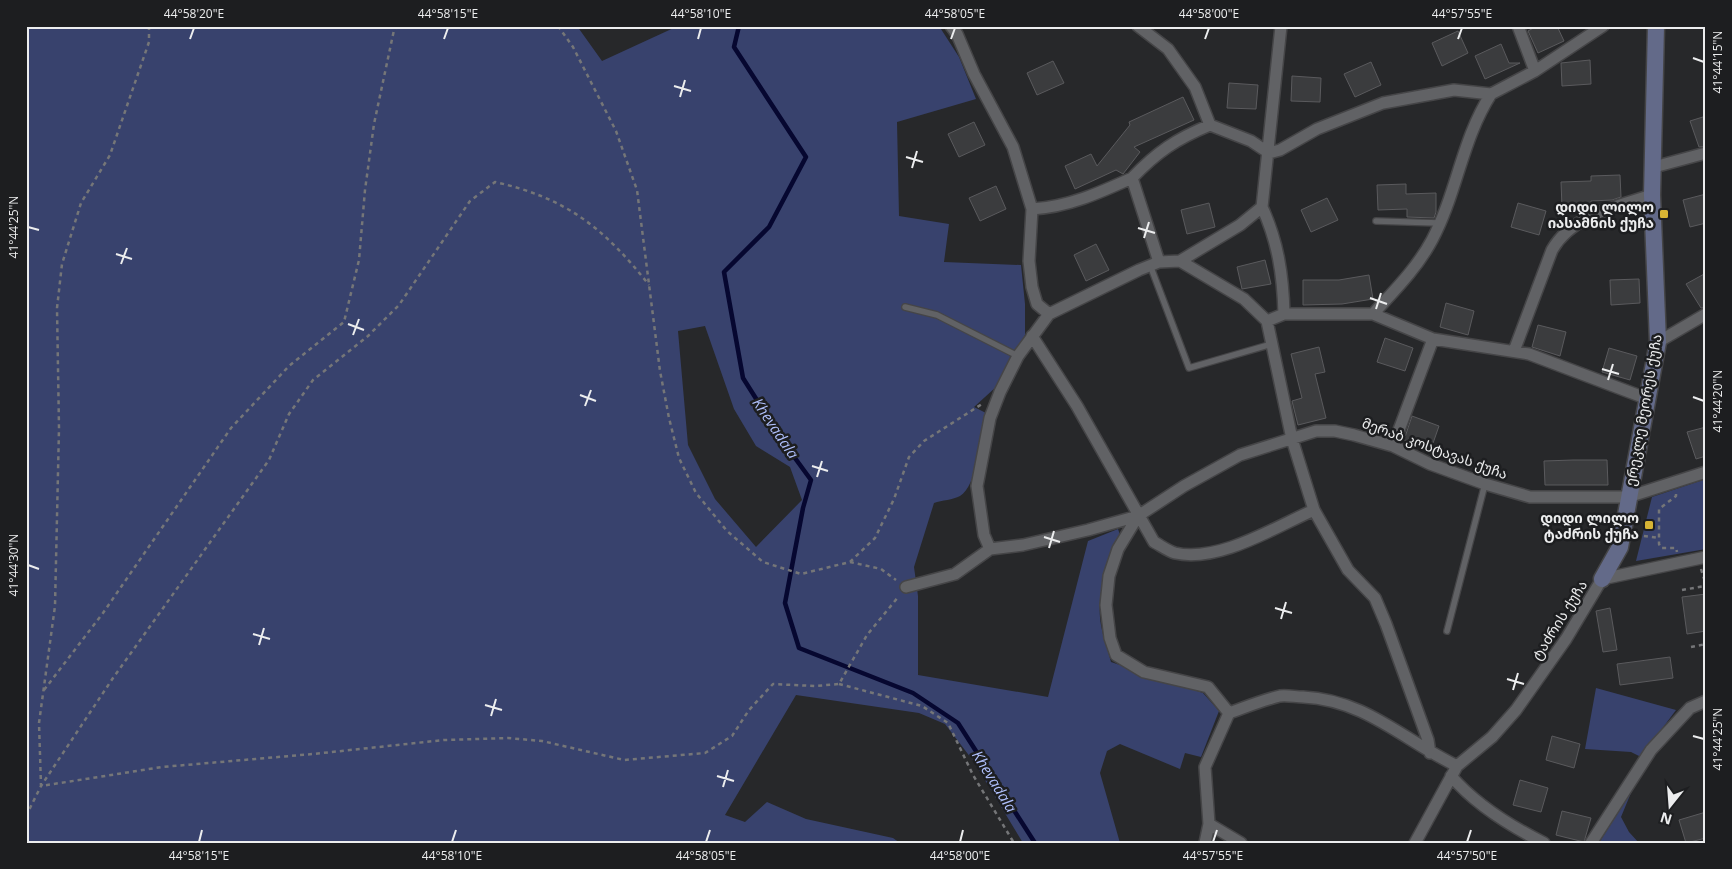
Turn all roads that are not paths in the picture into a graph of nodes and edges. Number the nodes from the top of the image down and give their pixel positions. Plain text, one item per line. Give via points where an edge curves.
1 (951, 26) edge
2 (1138, 26) edge
3 (1281, 26) edge
4 (1518, 26) edge
5 (1603, 26) edge
6 (1656, 26) edge
7 (1535, 71) junction
8 (1491, 94) junction
9 (1210, 125) junction
10 (1269, 153) junction
11 (1706, 154) edge
12 (1654, 167) junction
13 (1132, 178) junction
14 (1652, 195) junction
15 (1262, 207) junction
16 (1032, 209) junction
17 (1376, 221) dead end
18 (1439, 223) junction
19 (1180, 261) junction
20 (1154, 264) junction
21 (904, 307) dead end
22 (1049, 314) junction
23 (1284, 314) junction
24 (1372, 314) junction
25 (1706, 314) edge
26 (1267, 321) junction
27 (1032, 336) junction
28 (1432, 339) junction
29 (1658, 342) junction
30 (1272, 344) junction
31 (1514, 351) junction
32 (1018, 356) junction
33 (1648, 399) junction
34 (1292, 439) junction
35 (1393, 446) junction
36 (1706, 472) edge
37 (1485, 484) junction
38 (1628, 497) junction
39 (1314, 510) junction
40 (1138, 516) junction
41 (990, 549) junction
42 (1702, 557) edge
43 (1602, 579) junction
44 (906, 587) road end
45 (1447, 631) dead end
46 (1706, 701) edge
47 (1229, 713) junction
48 (1430, 753) junction
49 (1454, 771) junction
50 (1209, 824) junction
51 (1205, 843) edge
52 (1241, 843) edge
53 (1415, 843) edge
54 (1544, 843) edge
55 (1592, 843) edge

1 - 16 street via 1013,147
2 - 9 street via 1168,49 1195,87
3 - 10 street
4 - 7 street
5 - 7 street
6 - 12 street, ერეკლე მეორეს ქუჩა
7 - 8 street
8 - 10 street via 1454,90 1383,103 1317,129
8 - 18 street via 1471,134
9 - 10 street via 1252,141
9 - 13 street via 1180,138 1153,156
10 - 15 street
11 - 12 street
12 - 14 street, ერეკლე მეორეს ქუჩა
13 - 16 street via 1056,207
13 - 20 street
14 - 29 street, ერეკლე მეორეს ქუჩა
14 - 31 street via 1581,220 1561,235 1552,250
15 - 19 street via 1240,225
15 - 23 street via 1278,251
16 - 22 street via 1029,261 1032,286 1037,304
17 - 18 lane
18 - 24 street via 1433,239 1409,275
19 - 20 street
19 - 26 street via 1244,299
20 - 22 street
20 - 30 lane via 1189,368
21 - 32 lane via 937,315
22 - 27 street
23 - 24 street
23 - 26 street
24 - 28 street
25 - 29 street
26 - 30 street
27 - 32 street
27 - 40 street via 1077,406
28 - 31 street
28 - 35 street
29 - 33 street, ერეკლე მეორეს ქუჩა
30 - 34 street
31 - 33 street
32 - 41 street via 990,418 977,486 984,534
33 - 38 street, ერეკლე მეორეს ქუჩა
34 - 35 street, მერაბ კოსტავას ქუჩა via 1335,431
34 - 39 street
34 - 40 street, მერაბ კოსტავას ქუჩა via 1240,455
35 - 37 street, მერაბ კოსტავას ქუჩა via 1430,464
36 - 38 street, მერაბ კოსტავას ქუჩა
37 - 38 street, მერაბ კოსტავას ქუჩა via 1530,497
37 - 45 lane
38 - 43 street, ერეკლე მეორეს ქუჩა via 1620,547
39 - 40 street via 1223,551 1195,554 1173,553 1154,542
39 - 48 street via 1348,570 1375,598
40 - 41 street, მერაბ კოსტავას ქუჩა via 1042,541
40 - 47 street via 1118,549 1109,576 1106,605 1110,638 1116,655 1144,672 1208,687
41 - 44 street, მერაბ კოსტავას ქუჩა via 955,574
42 - 43 street
43 - 49 street, ტაძრის ქუჩა via 1566,639 1516,710
46 - 55 street via 1690,708 1651,750
47 - 48 street via 1281,696 1326,698 1359,709
47 - 50 street via 1205,767
48 - 49 street
49 - 53 street, ტაძრის ქუჩა
49 - 54 street via 1461,788 1512,827
50 - 51 street
50 - 52 street

